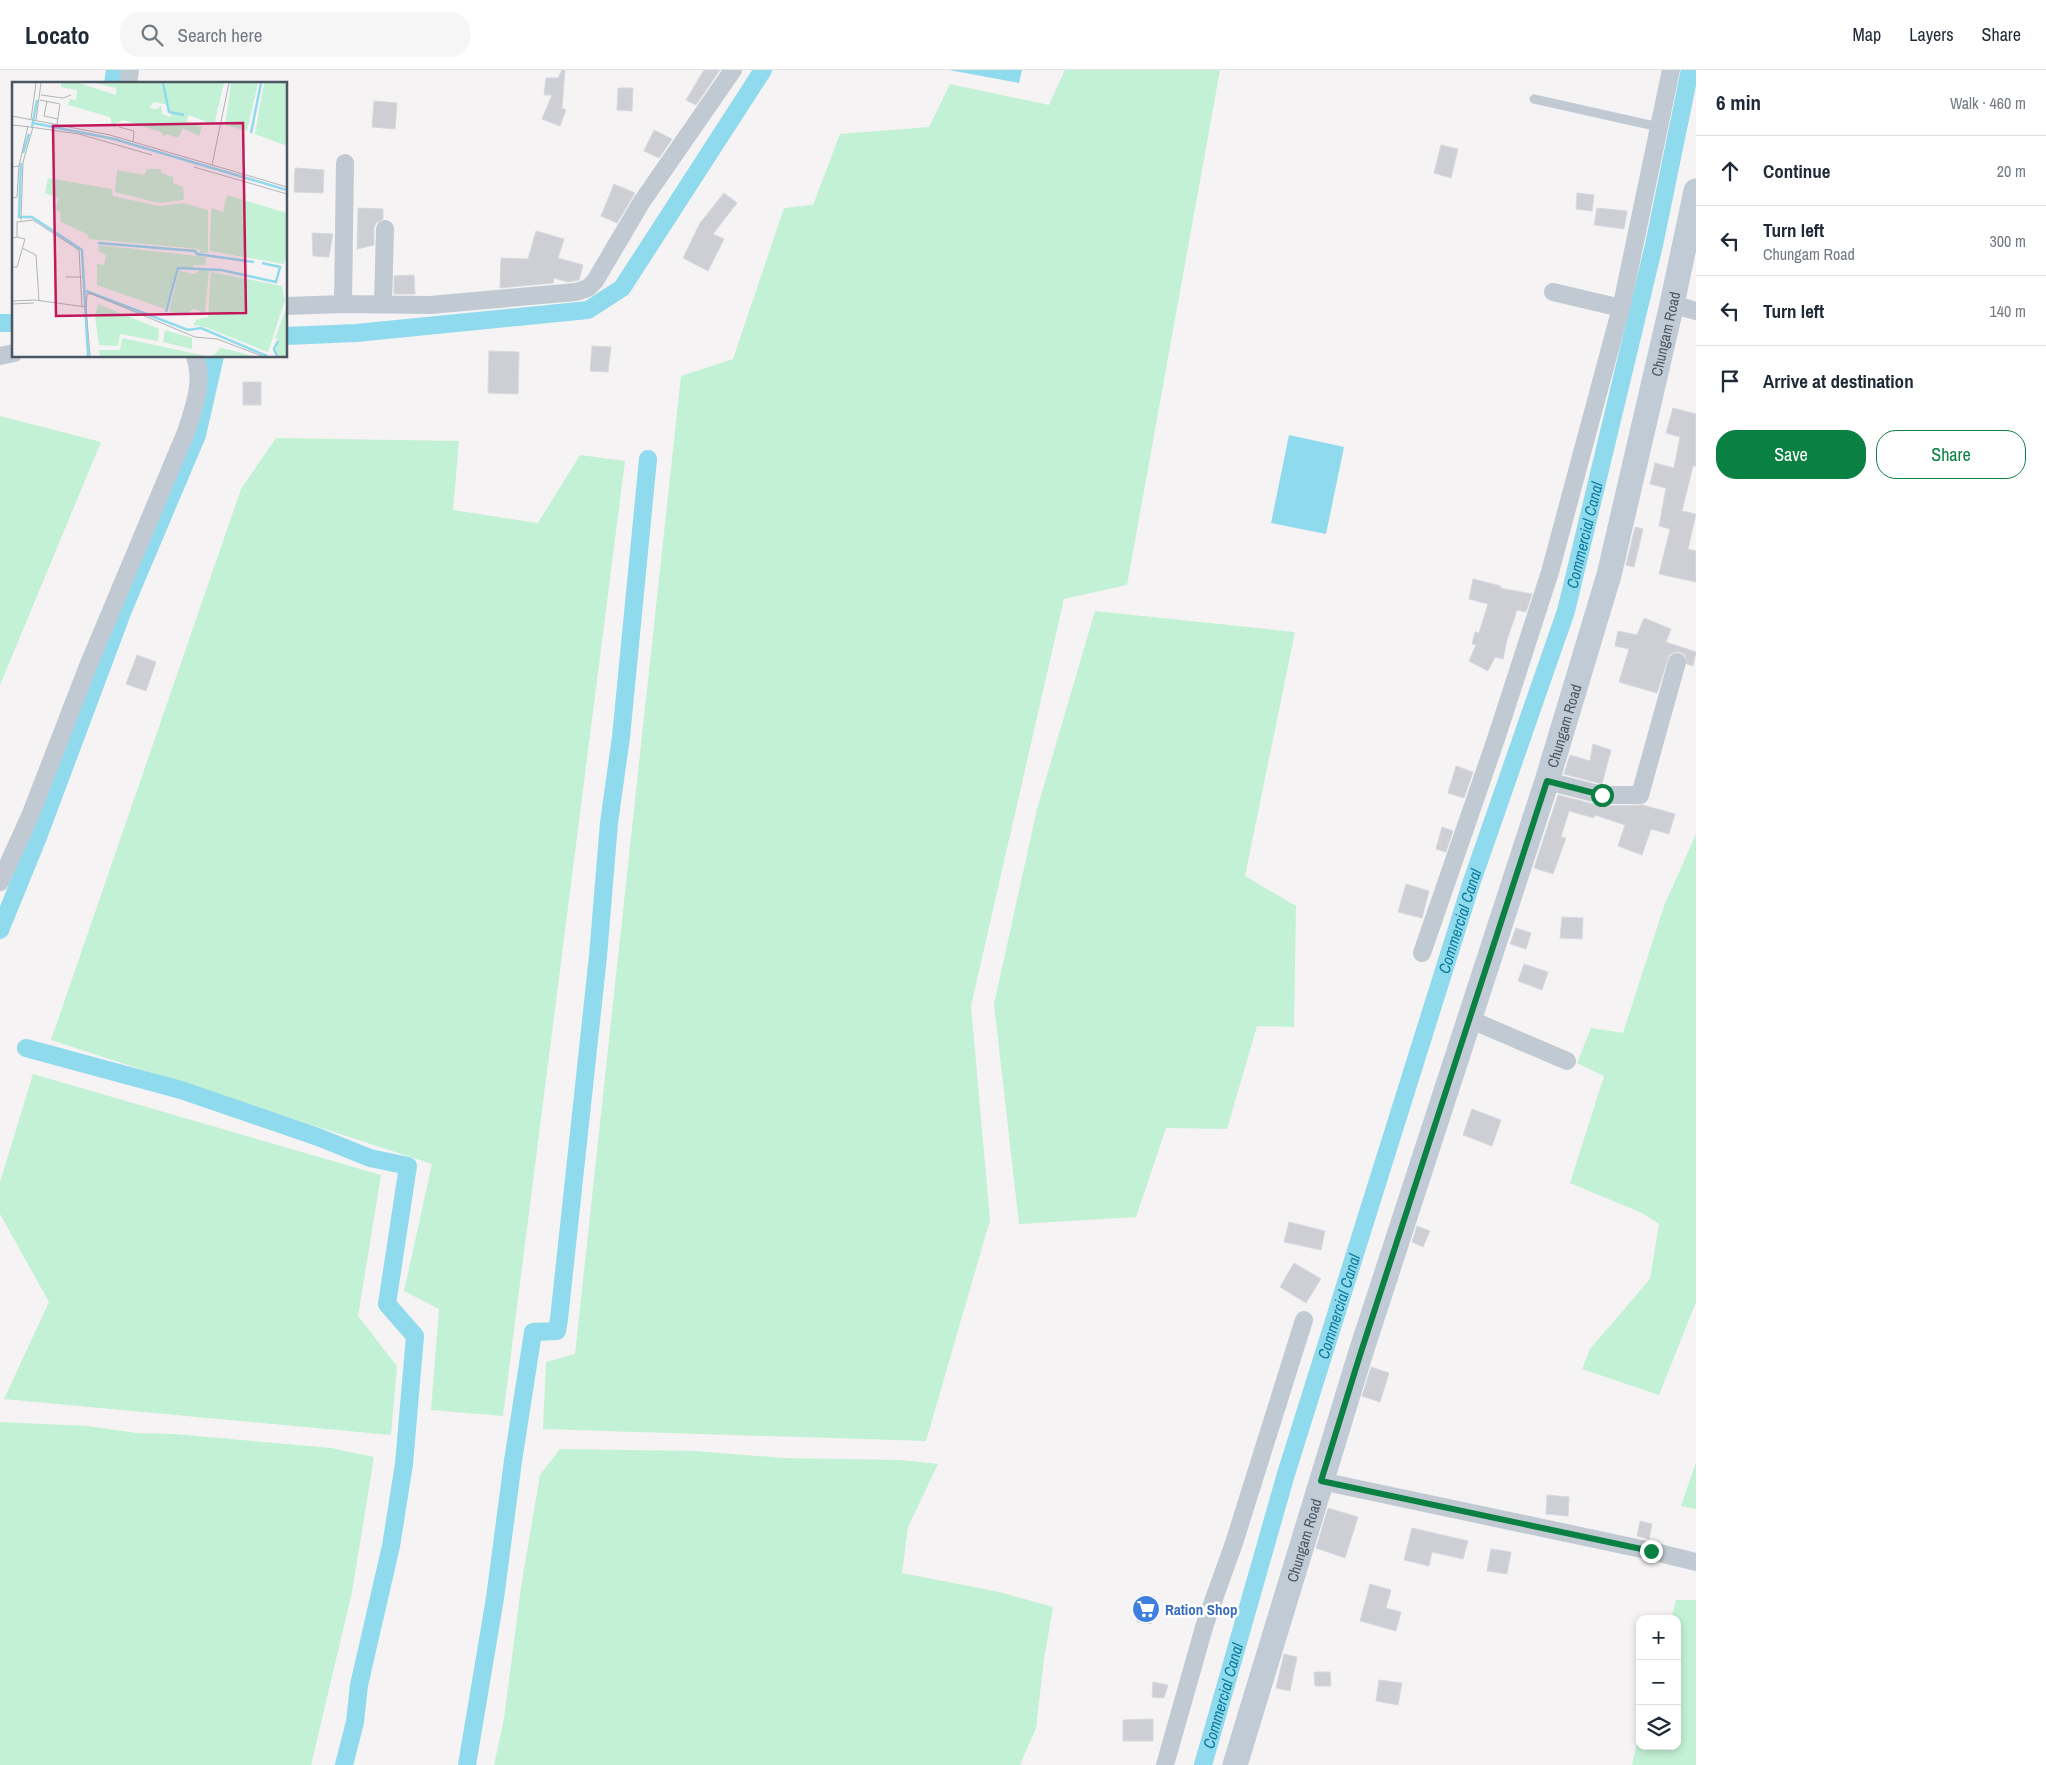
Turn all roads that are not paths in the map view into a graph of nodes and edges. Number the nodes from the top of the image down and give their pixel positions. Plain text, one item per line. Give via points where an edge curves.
1 (733, 70) edge
2 (1671, 70) edge
3 (1534, 100) dead end
4 (1659, 128) junction
5 (345, 163) dead end
6 (1696, 191) edge
7 (1692, 226) edge
8 (385, 229) dead end
9 (1553, 292) dead end
10 (344, 304) junction
11 (383, 304) junction
12 (1672, 304) junction
13 (288, 306) edge
14 (1621, 308) junction
15 (1696, 311) edge
16 (196, 358) edge
17 (1677, 662) dead end
18 (1547, 781) junction
19 (0, 882) edge
20 (1422, 952) dead end
21 (1469, 1020) junction
22 (1568, 1062) dead end
23 (1304, 1320) dead end
24 (1321, 1481) junction
25 (1696, 1562) edge
26 (1165, 1765) edge
27 (1235, 1765) edge

1 - 11 street via 641,203 588,288 576,292 430,305
2 - 4 street
3 - 4 lane
4 - 14 street
5 - 10 street
6 - 7 main road, Chungam Road
7 - 12 main road, Chungam Road
8 - 11 street
9 - 14 street
10 - 11 street
10 - 13 street
12 - 15 street
12 - 18 main road, Chungam Road via 1609,575
14 - 20 street via 1550,572
16 - 19 street via 200,368 197,396 186,432 88,666 30,816
17 - 18 street via 1640,795 1602,795
18 - 21 main road, Chungam Road
21 - 22 street
21 - 24 main road, Chungam Road
23 - 26 street via 1205,1624
24 - 25 street
24 - 27 main road, Chungam Road

